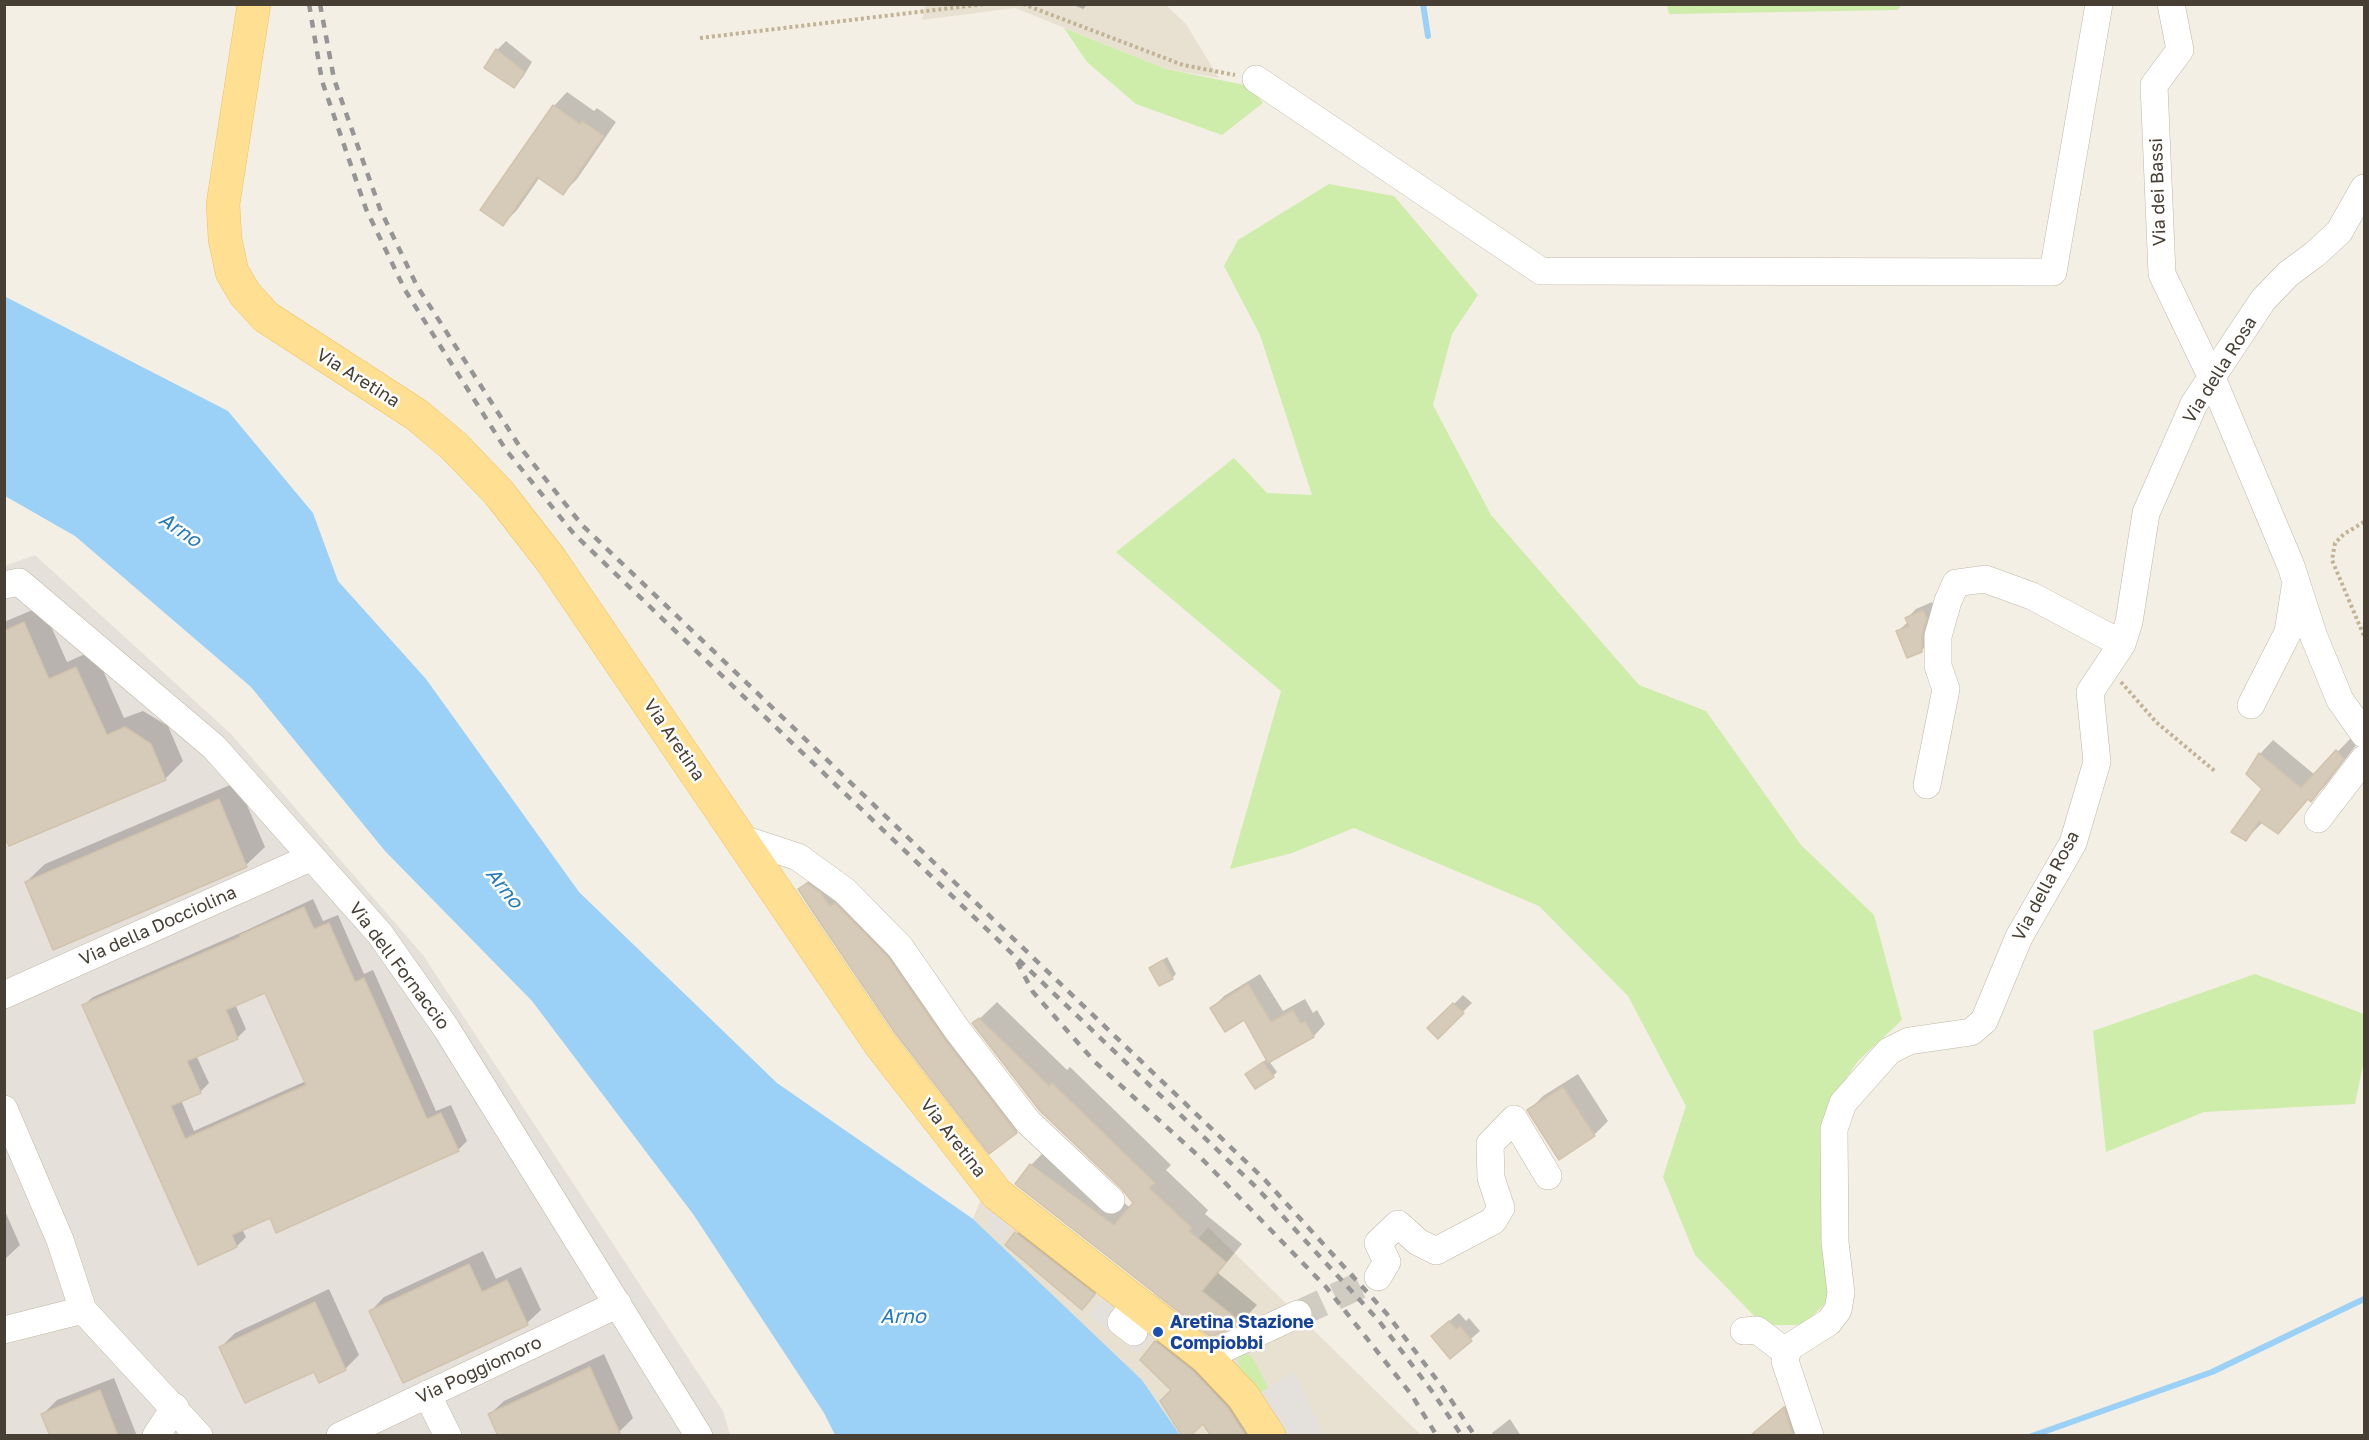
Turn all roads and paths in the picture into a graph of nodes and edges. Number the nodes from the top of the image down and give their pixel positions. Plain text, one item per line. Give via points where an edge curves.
1 (254, 4) edge
2 (984, 4) edge
3 (1023, 4) edge
4 (2099, 4) edge
5 (2171, 4) edge
6 (699, 38) dead end
7 (1256, 79) joint
8 (2364, 188) edge
9 (2212, 378) junction
10 (2364, 522) edge
11 (2296, 581) junction
12 (4, 585) edge
13 (2364, 636) edge
14 (2114, 655) junction
15 (2251, 705) dead end
16 (2364, 734) edge
17 (2364, 759) edge
18 (2216, 772) dead end
19 (1927, 785) dead end
20 (2318, 819) dead end
21 (740, 838) junction
22 (312, 857) junction
23 (4, 995) edge
24 (4, 1109) edge
25 (1548, 1176) dead end
26 (1111, 1200) dead end
27 (1378, 1277) dead end
28 (618, 1304) junction
29 (83, 1310) junction
30 (1298, 1314) tunnel mouth
31 (4, 1330) edge
32 (1744, 1331) dead end
33 (1787, 1353) junction
34 (1206, 1357) junction
35 (428, 1394) junction
36 (175, 1407) junction
37 (156, 1436) edge
38 (199, 1436) edge
39 (340, 1436) edge
40 (448, 1436) edge
41 (699, 1436) edge
42 (1269, 1436) edge
43 (1810, 1436) edge

1 - 21 main road, Via Aretina via 224,204 225,239 232,272 266,317 417,415 454,446 499,494 551,560
2 - 6 path
3 - 7 path via 1183,65
4 - 7 street via 2053,272 1540,271
5 - 9 street, Via dei Bassi via 2180,50 2154,85 2162,274
8 - 9 street, Via della Rosa via 2339,232 2263,300
9 - 11 street, Via dei Bassi
9 - 14 street, Via della Rosa via 2194,404 2146,513 2129,622
10 - 13 path via 2335,543 2332,560
11 - 15 street via 2288,632
11 - 16 street, Via dei Bassi via 2340,700
12 - 22 street, Via dell Fornaccio via 19,582 214,747
14 - 18 path via 2156,722
14 - 19 street via 2032,596 1985,579 1956,583 1938,636 1938,666 1946,689
14 - 33 street, Via della Rosa via 2090,692 2097,762 2073,843 2019,937 1984,1021 1971,1032 1909,1041 1889,1051 1843,1103 1834,1129 1838,1310 1829,1322 1788,1348
17 - 20 street
21 - 26 street via 798,857 845,891 900,947 1028,1122
21 - 34 main road, Via Aretina via 880,1044 997,1194 1006,1211 1136,1317
22 - 23 street, Via della Docciolina
22 - 28 street, Via dell Fornaccio via 380,934 446,1028
24 - 29 street via 60,1240
25 - 27 street via 1514,1119 1490,1144 1491,1178 1501,1208 1493,1221 1436,1251 1418,1242 1398,1224 1378,1243 1386,1262
28 - 35 street, Via Poggiomoro
28 - 41 street, Via dell Fornaccio
29 - 31 street
29 - 36 street
30 - 34 street
32 - 33 street via 1757,1330
33 - 43 street via 1785,1361
34 - 42 main road, Via Aretina via 1243,1396
35 - 39 street, Via Poggiomoro
35 - 40 street
36 - 37 street
36 - 38 street

